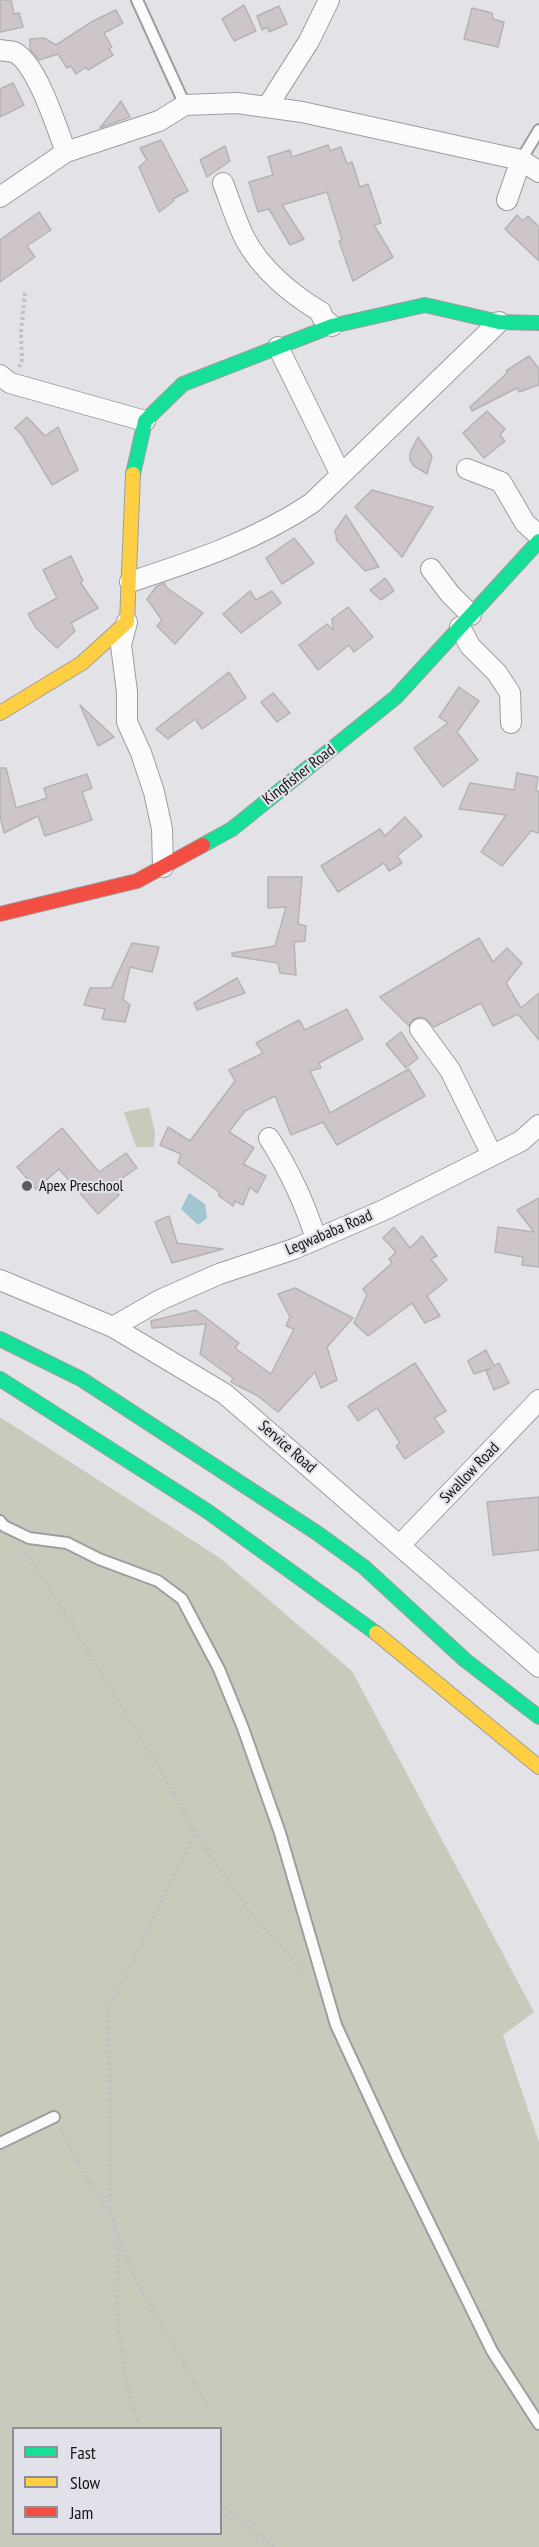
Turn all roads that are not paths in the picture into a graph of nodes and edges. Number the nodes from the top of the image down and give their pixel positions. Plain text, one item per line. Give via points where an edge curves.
1 (136, 0) edge
2 (329, 0) edge
3 (0, 50) edge
4 (185, 105) junction
5 (267, 107) junction
6 (539, 130) edge
7 (66, 152) junction
8 (521, 160) junction
9 (539, 172) edge
10 (223, 183) dead end
11 (0, 197) edge
12 (507, 200) dead end
13 (499, 322) junction
14 (539, 323) edge
15 (332, 326) junction
16 (278, 347) junction
17 (5, 379) edge
18 (145, 421) junction
19 (467, 469) dead end
20 (341, 475) junction
21 (539, 536) edge
22 (539, 541) edge
23 (431, 569) dead end
24 (130, 582) junction
25 (465, 621) junction
26 (127, 622) junction
27 (0, 713) edge
28 (511, 723) dead end
29 (163, 867) junction
30 (0, 914) edge
31 (420, 1029) dead end
32 (539, 1125) edge
33 (269, 1138) dead end
34 (492, 1155) junction
35 (316, 1239) junction
36 (0, 1280) edge
37 (113, 1327) junction
38 (0, 1339) edge
39 (0, 1379) edge
40 (539, 1400) edge
41 (0, 1521) edge
42 (400, 1545) junction
43 (539, 1667) edge
44 (539, 1717) edge
45 (539, 1767) edge
46 (54, 2117) road end
47 (0, 2144) edge
48 (539, 2424) edge

1 - 4 lane
2 - 5 street via 309,41
3 - 7 street via 15,52 29,68 44,94
4 - 5 street via 237,103
4 - 7 street via 159,121
5 - 8 street
6 - 8 lane
7 - 11 street
8 - 9 street
8 - 12 street
10 - 15 street via 256,257
13 - 14 main road
13 - 15 main road via 425,305
13 - 20 street
15 - 16 main road
16 - 18 main road via 183,384
16 - 20 street
17 - 18 street
18 - 24 main road via 134,474
19 - 21 street via 501,482 525,524
20 - 24 street via 312,503 279,525 199,559
22 - 25 main road, Kingfisher Road
23 - 25 street
24 - 26 main road
25 - 28 street via 470,646 497,673 510,693
25 - 29 main road, Kingfisher Road via 396,697 327,754 232,828
26 - 27 main road via 82,663
26 - 29 street via 121,645 127,722 154,792 162,829
29 - 30 main road, Kingfisher Road via 137,881
31 - 34 street via 450,1070
32 - 34 street, Legwababa Road via 521,1141
33 - 35 street via 290,1172
34 - 35 street, Legwababa Road via 386,1209
35 - 37 street, Legwababa Road via 169,1295
36 - 37 street, Service Road
37 - 42 street, Service Road via 225,1394
38 - 44 main road via 81,1379 317,1533 364,1567 465,1659
39 - 45 main road via 207,1510 379,1635
40 - 42 street, Swallow Road
41 - 48 lane via 29,1538 67,1544 158,1581 182,1599 219,1669 243,1728 280,1833 336,2025 492,2351
42 - 43 street, Service Road
46 - 47 lane

